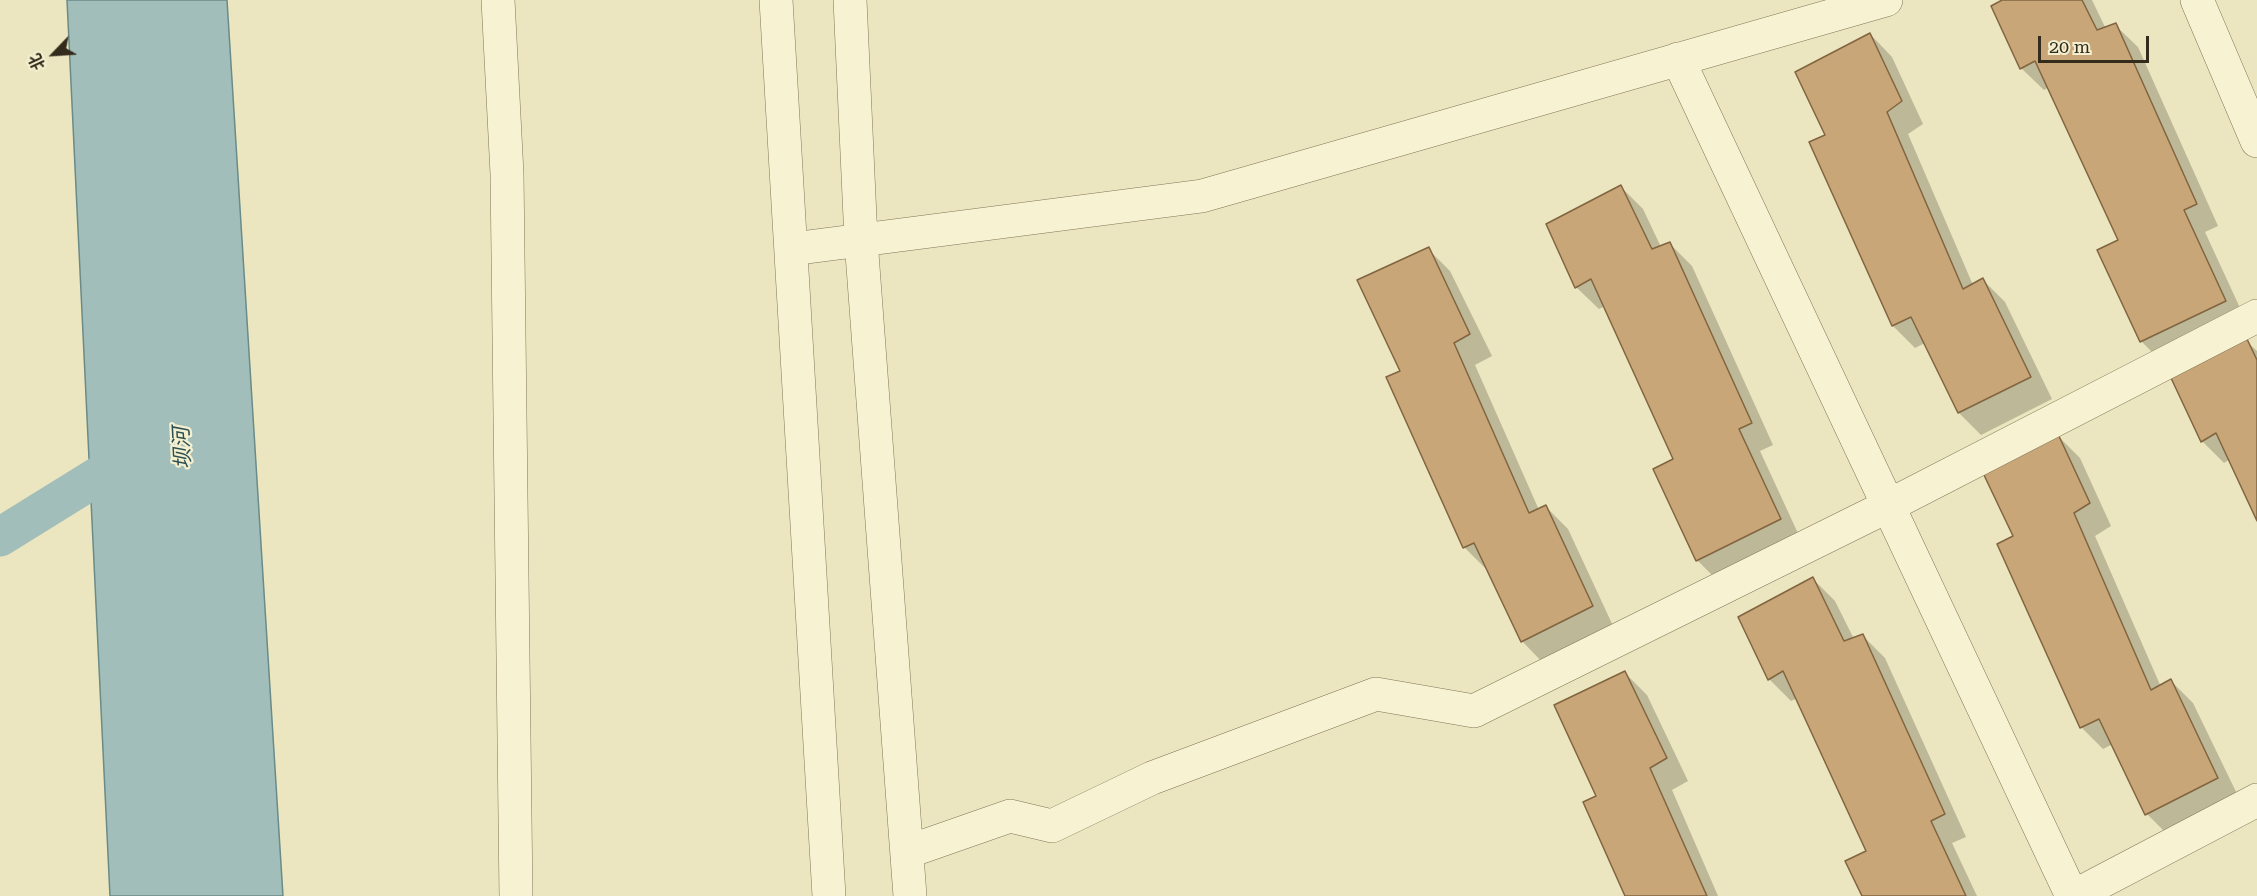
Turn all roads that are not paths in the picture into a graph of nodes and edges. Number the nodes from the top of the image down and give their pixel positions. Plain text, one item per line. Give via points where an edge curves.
1 (498, 0) edge
2 (776, 0) edge
3 (850, 0) edge
4 (1886, 0) edge
5 (2197, 0) edge
6 (1678, 59) junction
7 (2257, 141) edge
8 (861, 240) junction
9 (792, 249) junction
10 (2257, 316) edge
11 (1888, 506) junction
12 (2257, 800) edge
13 (907, 852) junction
14 (516, 896) edge
15 (829, 896) edge
16 (910, 896) edge
17 (2073, 896) edge

1 - 14 street via 507,174
2 - 9 street
3 - 8 street
4 - 6 street
5 - 7 street
6 - 8 street via 1202,196
6 - 11 street
8 - 9 street
8 - 13 street
9 - 15 street
10 - 11 street
11 - 13 street via 1474,711 1376,694 1152,778 1052,826 1010,816
11 - 17 street
12 - 17 street
13 - 16 street

